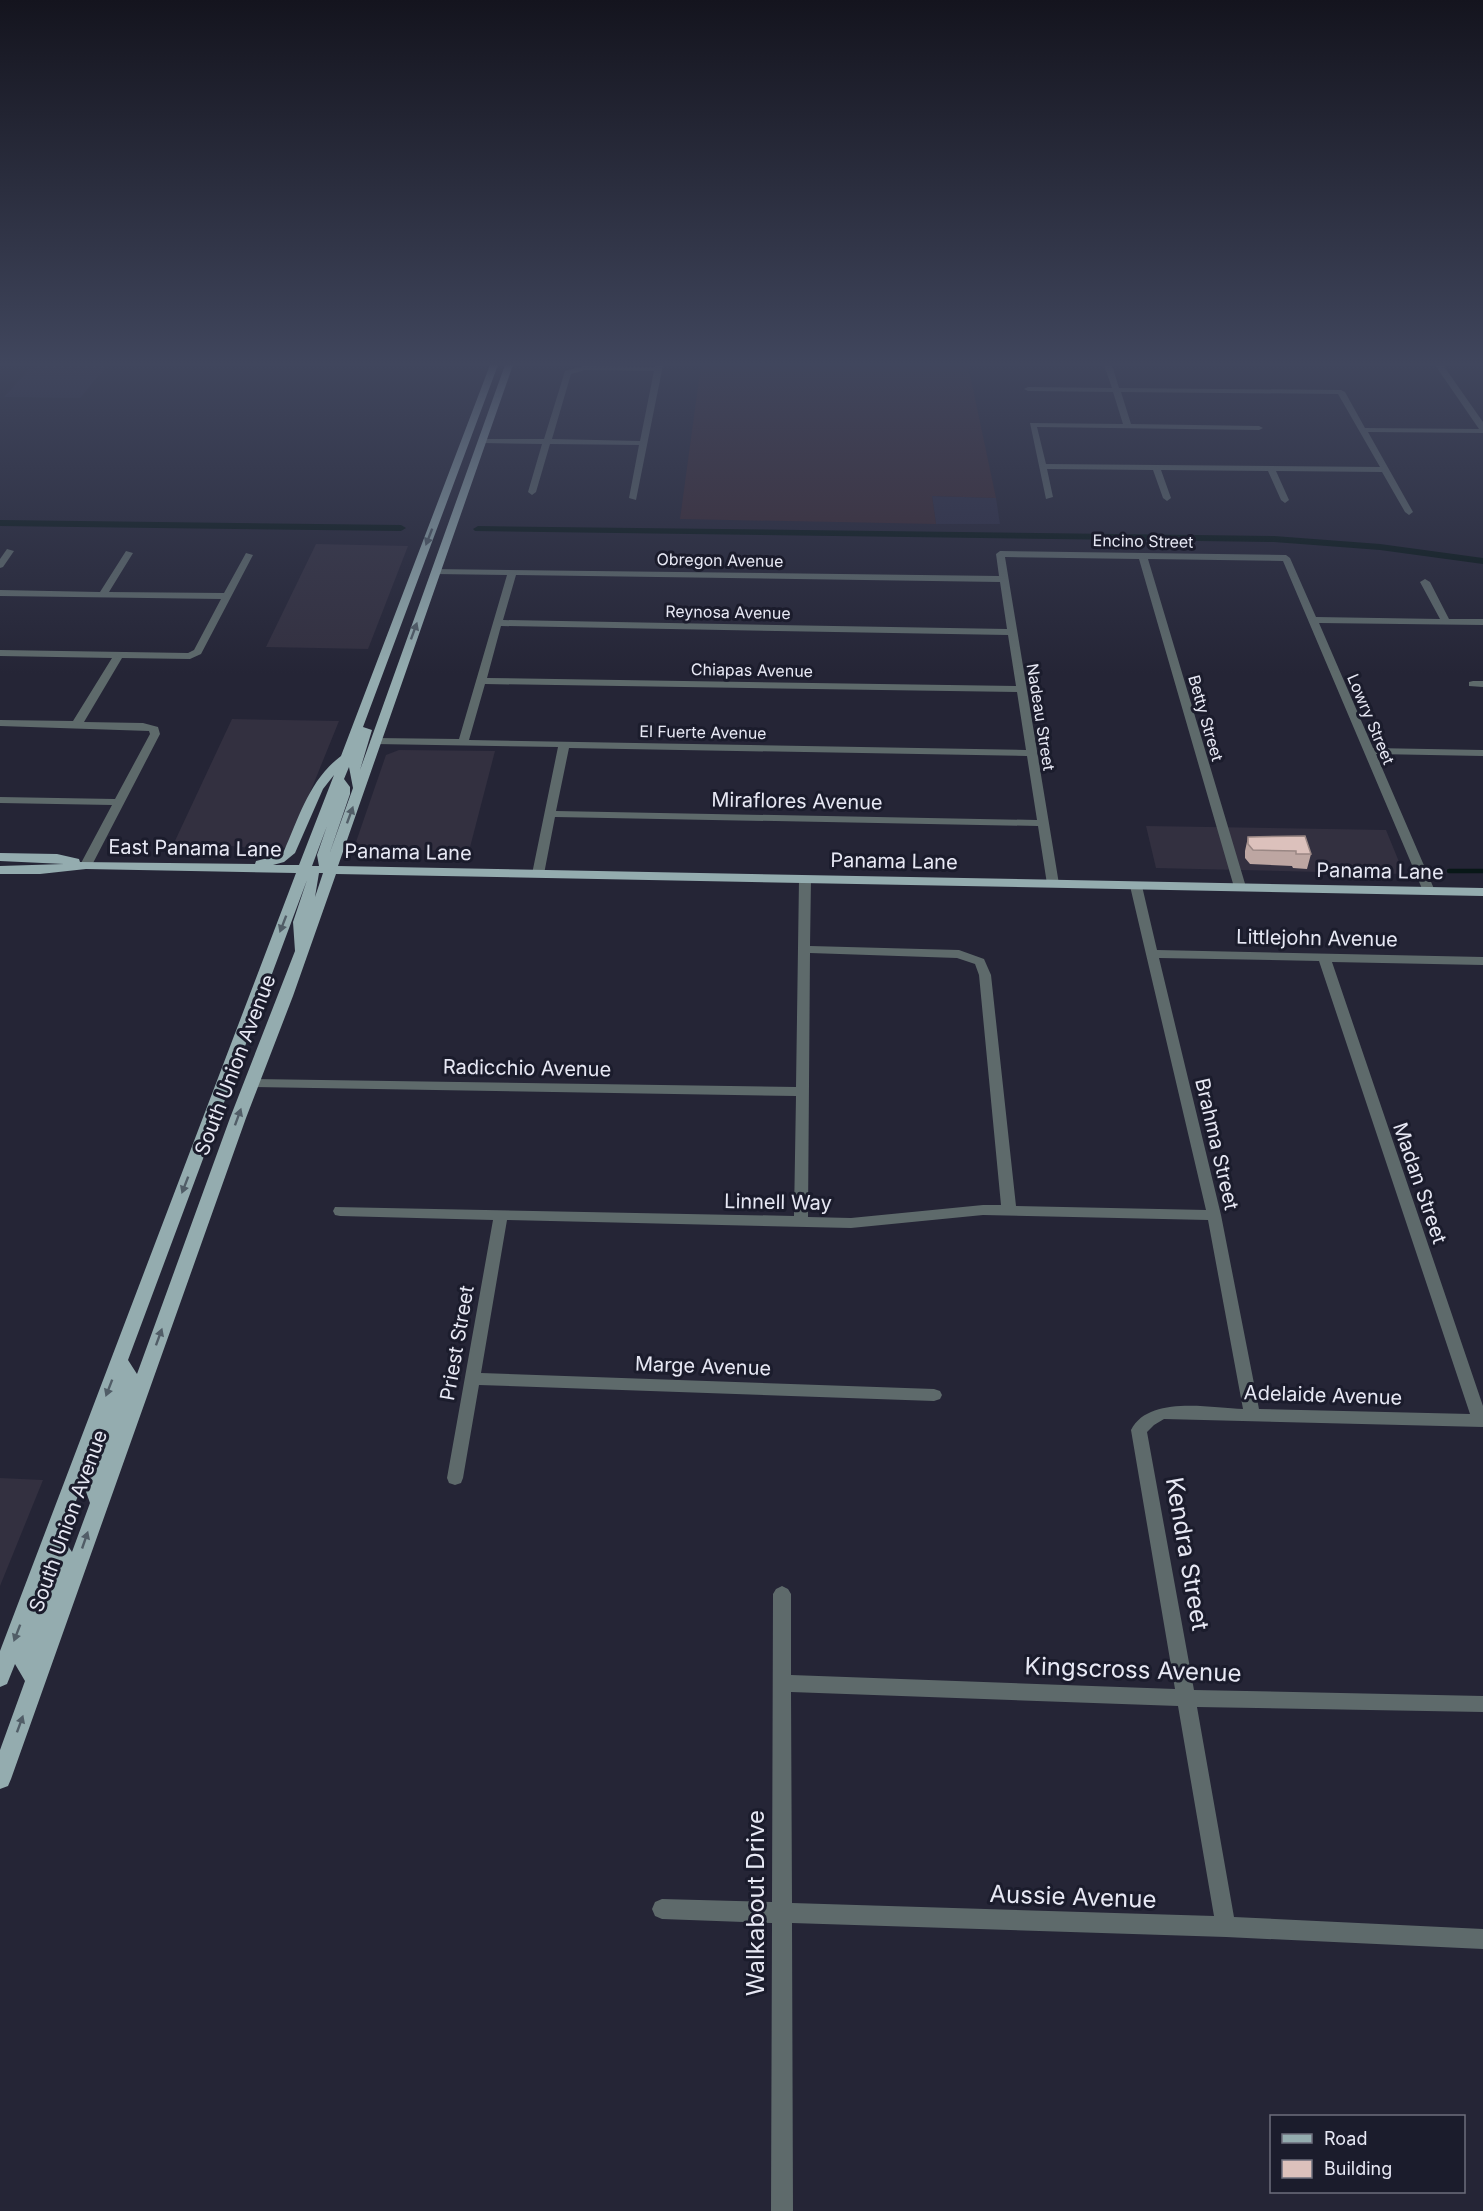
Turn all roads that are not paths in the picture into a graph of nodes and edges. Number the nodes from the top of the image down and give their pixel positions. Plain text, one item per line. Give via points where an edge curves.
1 (455, 468) edge
2 (472, 468) edge
3 (539, 468) edge
4 (638, 468) edge
5 (1043, 468) edge
6 (1156, 468) edge
7 (1224, 468) edge
8 (1271, 469) junction
9 (1386, 470) joint
10 (532, 492) dead end
11 (1049, 496) dead end
12 (633, 498) dead end
13 (1167, 498) dead end
14 (1285, 500) dead end
15 (1409, 512) dead end
16 (10, 551) dead end
17 (129, 553) dead end
18 (1000, 554) joint
19 (249, 555) dead end
20 (1143, 556) junction
21 (1287, 558) joint
22 (0, 565) edge
23 (435, 571) junction
24 (512, 572) junction
25 (1004, 579) junction
26 (1425, 582) dead end
27 (0, 593) edge
28 (103, 594) junction
29 (227, 597) junction
30 (1313, 620) junction
31 (1446, 622) junction
32 (1483, 622) edge
33 (497, 623) junction
34 (1012, 632) junction
35 (0, 653) edge
36 (118, 656) junction
37 (482, 681) junction
38 (1022, 689) junction
39 (0, 723) edge
40 (77, 724) junction
41 (358, 728) junction
42 (375, 741) junction
43 (463, 743) junction
44 (564, 745) junction
45 (1369, 751) junction
46 (1032, 753) junction
47 (1483, 753) edge
48 (346, 757) junction
49 (338, 779) junction
50 (359, 788) junction
51 (0, 800) edge
52 (117, 802) junction
53 (550, 814) junction
54 (1043, 824) junction
55 (0, 856) edge
56 (50, 858) junction
57 (0, 863) edge
58 (86, 865) junction
59 (233, 868) junction
60 (0, 870) edge
61 (304, 870) junction
62 (330, 870) junction
63 (538, 874) junction
64 (805, 879) junction
65 (1053, 884) junction
66 (1136, 885) junction
67 (1240, 888) junction
68 (1428, 891) junction
69 (1483, 892) edge
70 (804, 949) junction
71 (301, 954) junction
72 (1151, 954) junction
73 (1324, 957) junction
74 (1483, 961) edge
75 (251, 1083) junction
76 (802, 1092) junction
77 (1008, 1209) junction
78 (340, 1211) dead end
79 (501, 1215) junction
80 (1214, 1215) junction
81 (801, 1222) junction
82 (119, 1361) junction
83 (472, 1379) junction
84 (934, 1395) dead end
85 (1162, 1413) joint
86 (1252, 1414) junction
87 (1481, 1421) edge
88 (455, 1478) dead end
89 (99, 1502) junction
90 (52, 1539) junction
91 (782, 1594) dead end
92 (0, 1678) edge
93 (36, 1680) junction
94 (781, 1683) junction
95 (1187, 1698) junction
96 (1483, 1704) edge
97 (0, 1779) edge
98 (662, 1909) dead end
99 (782, 1913) junction
100 (1226, 1927) junction
101 (1483, 1939) edge
102 (782, 2211) edge

1 -> 41 main road, South Union Avenue
2 - 23 main road, South Union Avenue
3 - 10 street
4 - 12 street
5 - 11 street
6 - 13 street
7 - 8 street
8 - 9 street
8 - 14 street
9 - 15 street
16 - 22 street
17 - 28 street
18 - 20 street, Encino Street
18 - 25 street, Nadeau Street
19 - 29 street
20 - 21 street, Encino Street
20 - 67 street, Betty Street
21 - 30 street, Lowry Street
23 - 24 street, Obregon Avenue
42 -> 23 main road, South Union Avenue
24 - 25 street, Obregon Avenue
24 - 33 street
25 - 34 street, Nadeau Street
26 - 31 street
27 - 28 street
28 - 29 street
29 - 36 street via 198,652 190,656
30 - 31 street
30 - 45 street, Lowry Street
31 - 32 street
33 - 34 street, Reynosa Avenue
33 - 37 street
34 - 38 street, Nadeau Street
35 - 36 street
36 - 40 street
37 - 38 street, Chiapas Avenue
37 - 43 street
38 - 46 street, Nadeau Street
39 - 40 street
40 - 52 street via 154,729 155,734
41 - 48 main road, South Union Avenue
41 - 50 main road via 366,732 354,769
42 - 43 street, El Fuerte Avenue
42 - 50 main road, South Union Avenue
43 - 44 street, El Fuerte Avenue
44 - 46 street, El Fuerte Avenue
44 - 53 street
45 - 47 street
45 - 68 street, Lowry Street
46 - 54 street, Nadeau Street
48 - 49 main road, South Union Avenue
48 - 59 main road via 317,789 289,853 270,862
49 - 61 main road, South Union Avenue
49 - 62 main road via 344,794 323,855
62 -> 50 main road, South Union Avenue
51 - 52 street
52 - 58 street
53 - 54 street, Miraflores Avenue
53 - 63 street
54 - 65 street, Nadeau Street
55 - 56 main road, East Panama Lane
56 - 57 main road
56 - 58 main road, East Panama Lane
58 - 59 main road, East Panama Lane
58 - 60 main road, East Panama Lane
59 - 61 main road, East Panama Lane
61 - 62 main road, Panama Lane
61 - 71 main road via 314,875 300,922
61 -> 82 main road, South Union Avenue
62 - 63 main road, Panama Lane
62 - 71 main road, South Union Avenue
63 - 64 main road, Panama Lane
64 - 65 main road, Panama Lane
64 - 70 street
65 - 66 main road, Panama Lane
66 - 67 main road, Panama Lane
66 - 72 street, Brahma Street
67 - 68 main road, Panama Lane
68 - 69 main road, Panama Lane
70 - 76 street
70 - 77 street via 959,954 980,962 985,975
71 - 75 main road, South Union Avenue
72 - 73 street, Littlejohn Avenue
72 - 80 street, Brahma Street
73 - 74 street, Littlejohn Avenue
73 - 87 street, Madan Street
75 - 76 street, Radicchio Avenue
89 -> 75 main road, South Union Avenue
76 - 81 street
77 - 80 street, Linnell Way
77 - 81 street, Linnell Way via 851,1223
78 - 79 street, Linnell Way
79 - 81 street, Linnell Way
79 - 83 street, Priest Street
80 - 86 street, Brahma Street
82 - 89 main road via 129,1375 91,1480
82 -> 90 main road, South Union Avenue
83 - 84 street, Marge Avenue
83 - 88 street, Priest Street
85 - 86 street, Adelaide Avenue
85 - 95 street, Kendra Street via 1148,1420 1140,1430
86 - 87 street, Adelaide Avenue
93 -> 89 main road, South Union Avenue
90 -> 92 main road, South Union Avenue
90 - 93 main road via 63,1553 24,1661
91 - 94 street, Walkabout Drive
97 -> 93 main road, South Union Avenue
94 - 95 street, Kingscross Avenue
94 - 99 street, Walkabout Drive
95 - 96 street, Kingscross Avenue
95 - 100 street, Kendra Street
98 - 99 street, Aussie Avenue
99 - 100 street, Aussie Avenue
99 - 102 street, Walkabout Drive
100 - 101 street, Aussie Avenue

